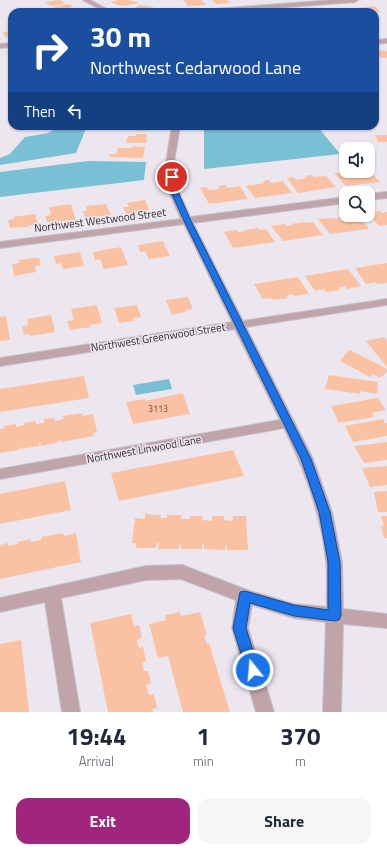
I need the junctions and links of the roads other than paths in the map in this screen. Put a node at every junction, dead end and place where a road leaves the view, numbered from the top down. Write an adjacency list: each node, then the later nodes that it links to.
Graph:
1 (86, 0): 4 (street)
2 (356, 0): 3 (street)
3 (329, 1): 5 (street)
4 (101, 8)
5 (248, 8)
6 (175, 130): 10 (street)
7 (387, 195): 8 (street)
8 (375, 196)
9 (339, 201): 10 (street, Northwest Westwood Street)
10 (187, 221): 11 (street, Northwest Westwood Street); 13 (street)
11 (0, 245)
12 (387, 302): 13 (street, Northwest Greenwood Street)
13 (239, 325): 14 (street, Northwest Greenwood Street); 15 (street)
14 (0, 362)
15 (288, 423): 16 (street, Northwest Linwood Lane); 20 (street)
16 (0, 474)
17 (52, 593): 18 (street); 19 (street); 22 (street)
18 (245, 596): 20 (street); 23 (street)
19 (0, 605)
20 (335, 616): 21 (street); 24 (street)
21 (387, 621)
22 (71, 712)
23 (265, 712)
24 (332, 712)

